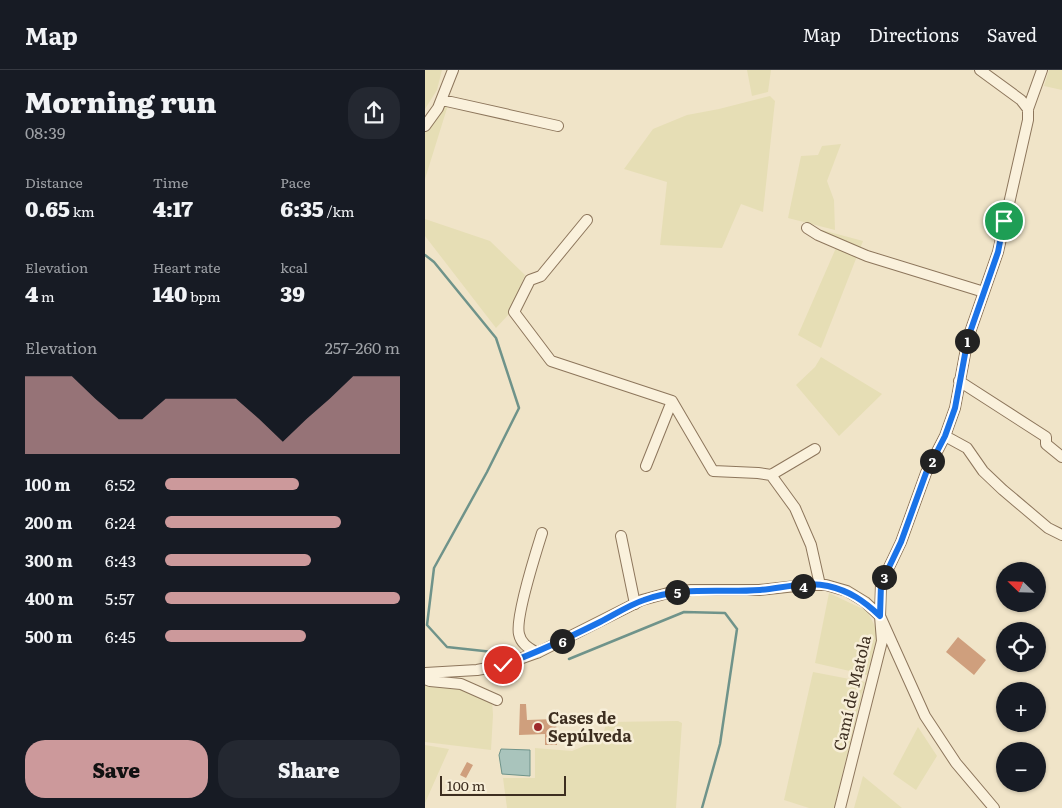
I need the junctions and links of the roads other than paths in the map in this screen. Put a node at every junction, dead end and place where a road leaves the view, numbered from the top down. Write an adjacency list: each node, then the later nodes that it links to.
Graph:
1 (453, 70): 4 (street)
2 (980, 70): 5 (street)
3 (1043, 70): 5 (street, Camí de Matola)
4 (442, 100): 6 (street); 7 (street)
5 (1028, 109): 10 (street, Camí de Matola)
6 (425, 126)
7 (558, 126)
8 (587, 220): 12 (street)
9 (807, 228): 10 (street)
10 (984, 292): 11 (street, Camí de Matola)
11 (959, 381): 13 (street, Camí de Matola); 15 (street)
12 (672, 401): 16 (street); 17 (street)
13 (945, 436): 19 (street); 23 (street, Camí de Matola)
14 (815, 449): 17 (street)
15 (1062, 457)
16 (646, 466)
17 (771, 475): 21 (street)
18 (542, 533): 24 (street)
19 (1062, 535)
20 (621, 536): 22 (street)
21 (820, 585): 22 (street); 23 (street)
22 (635, 604): 24 (street)
23 (880, 616): 28 (street, Camí de Matola); 29 (street)
24 (537, 653): 25 (street)
25 (425, 673)
26 (425, 678): 27 (street)
27 (497, 700)
28 (839, 808)
29 (994, 808)

